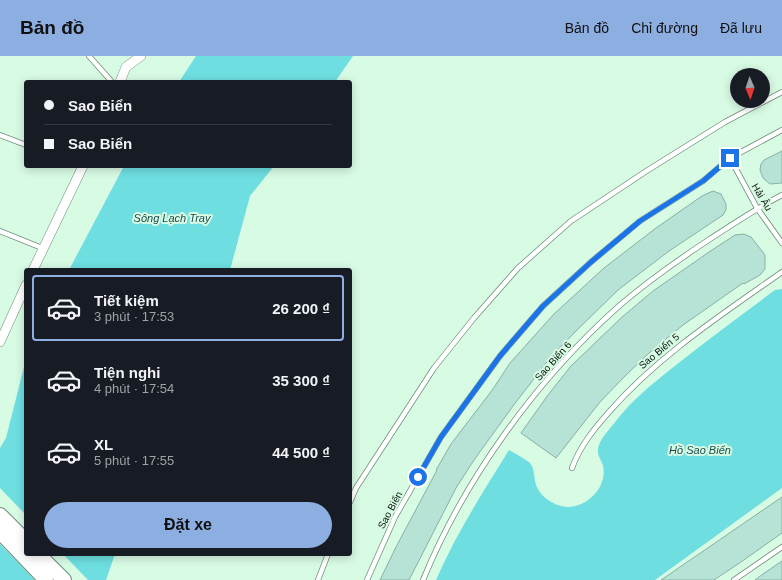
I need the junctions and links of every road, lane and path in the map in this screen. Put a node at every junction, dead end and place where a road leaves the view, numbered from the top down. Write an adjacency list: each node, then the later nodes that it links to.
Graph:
1 (89, 56): 3 (lane)
2 (141, 56): 4 (street)
3 (110, 80)
4 (121, 80)
5 (782, 92): 22 (lane)
6 (782, 130): 9 (lane, Sao Biển)
7 (0, 134): 8 (lane)
8 (24, 144)
9 (730, 158): 12 (lane, Hải Âu); 32 (lane, Sao Biển)
10 (80, 168): 15 (street)
11 (782, 195): 12 (lane, Sao Biển 6)
12 (757, 208): 14 (lane, Hải Âu); 33 (lane, Sao Biển 6)
13 (0, 231): 15 (lane)
14 (782, 243)
15 (42, 248): 16 (street)
16 (34, 268)
17 (782, 272): 21 (lane, Sao Biển 5)
18 (24, 289): 19 (street)
19 (3, 329): 20 (street)
20 (0, 342)
21 (572, 468)
22 (352, 497)
23 (0, 515): 25 (main road)
24 (0, 532): 29 (main road)
25 (24, 539)
26 (782, 547): 34 (lane)
27 (40, 556): 30 (main road)
28 (327, 556): 31 (lane)
29 (46, 580)
30 (64, 580)
31 (318, 580)
32 (367, 580)
33 (423, 580)
34 (734, 580)

